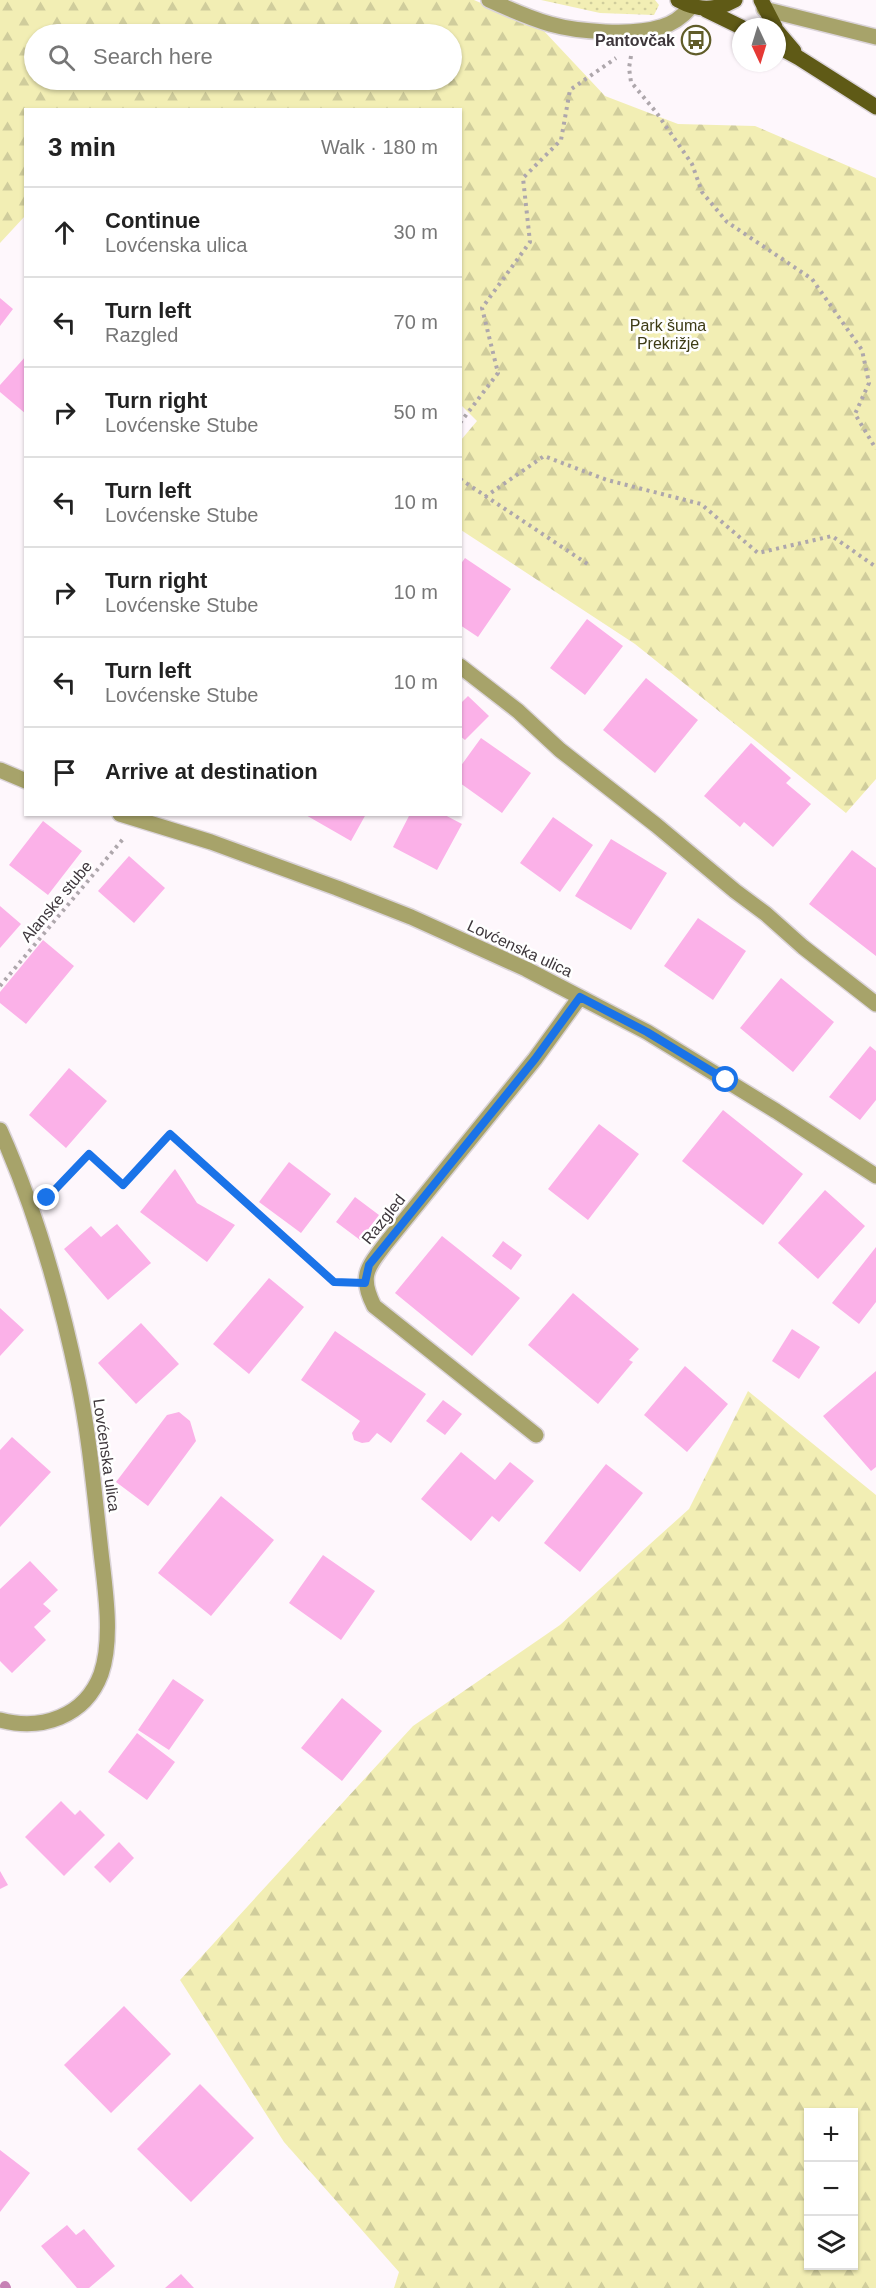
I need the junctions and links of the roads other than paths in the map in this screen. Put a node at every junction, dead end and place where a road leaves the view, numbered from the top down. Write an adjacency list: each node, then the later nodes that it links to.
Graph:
1 (489, 0): 4 (street)
2 (735, 0): 4 (main road)
3 (763, 4): 5 (main road); 7 (street)
4 (692, 5): 6 (main road)
5 (770, 18)
6 (732, 23)
7 (876, 37)
8 (786, 42): 10 (main road)
9 (786, 51): 10 (main road)
10 (799, 58): 11 (main road)
11 (876, 107)
12 (462, 668): 17 (street)
13 (0, 770): 14 (street)
14 (24, 780)
15 (126, 816): 16 (street, Lovćenska ulica)
16 (580, 997): 19 (street, Lovćenska ulica); 20 (street, Razgled)
17 (876, 1004)
18 (0, 1130): 21 (street, Lovćenska ulica)
19 (876, 1176)
20 (536, 1435)
21 (0, 1720)

